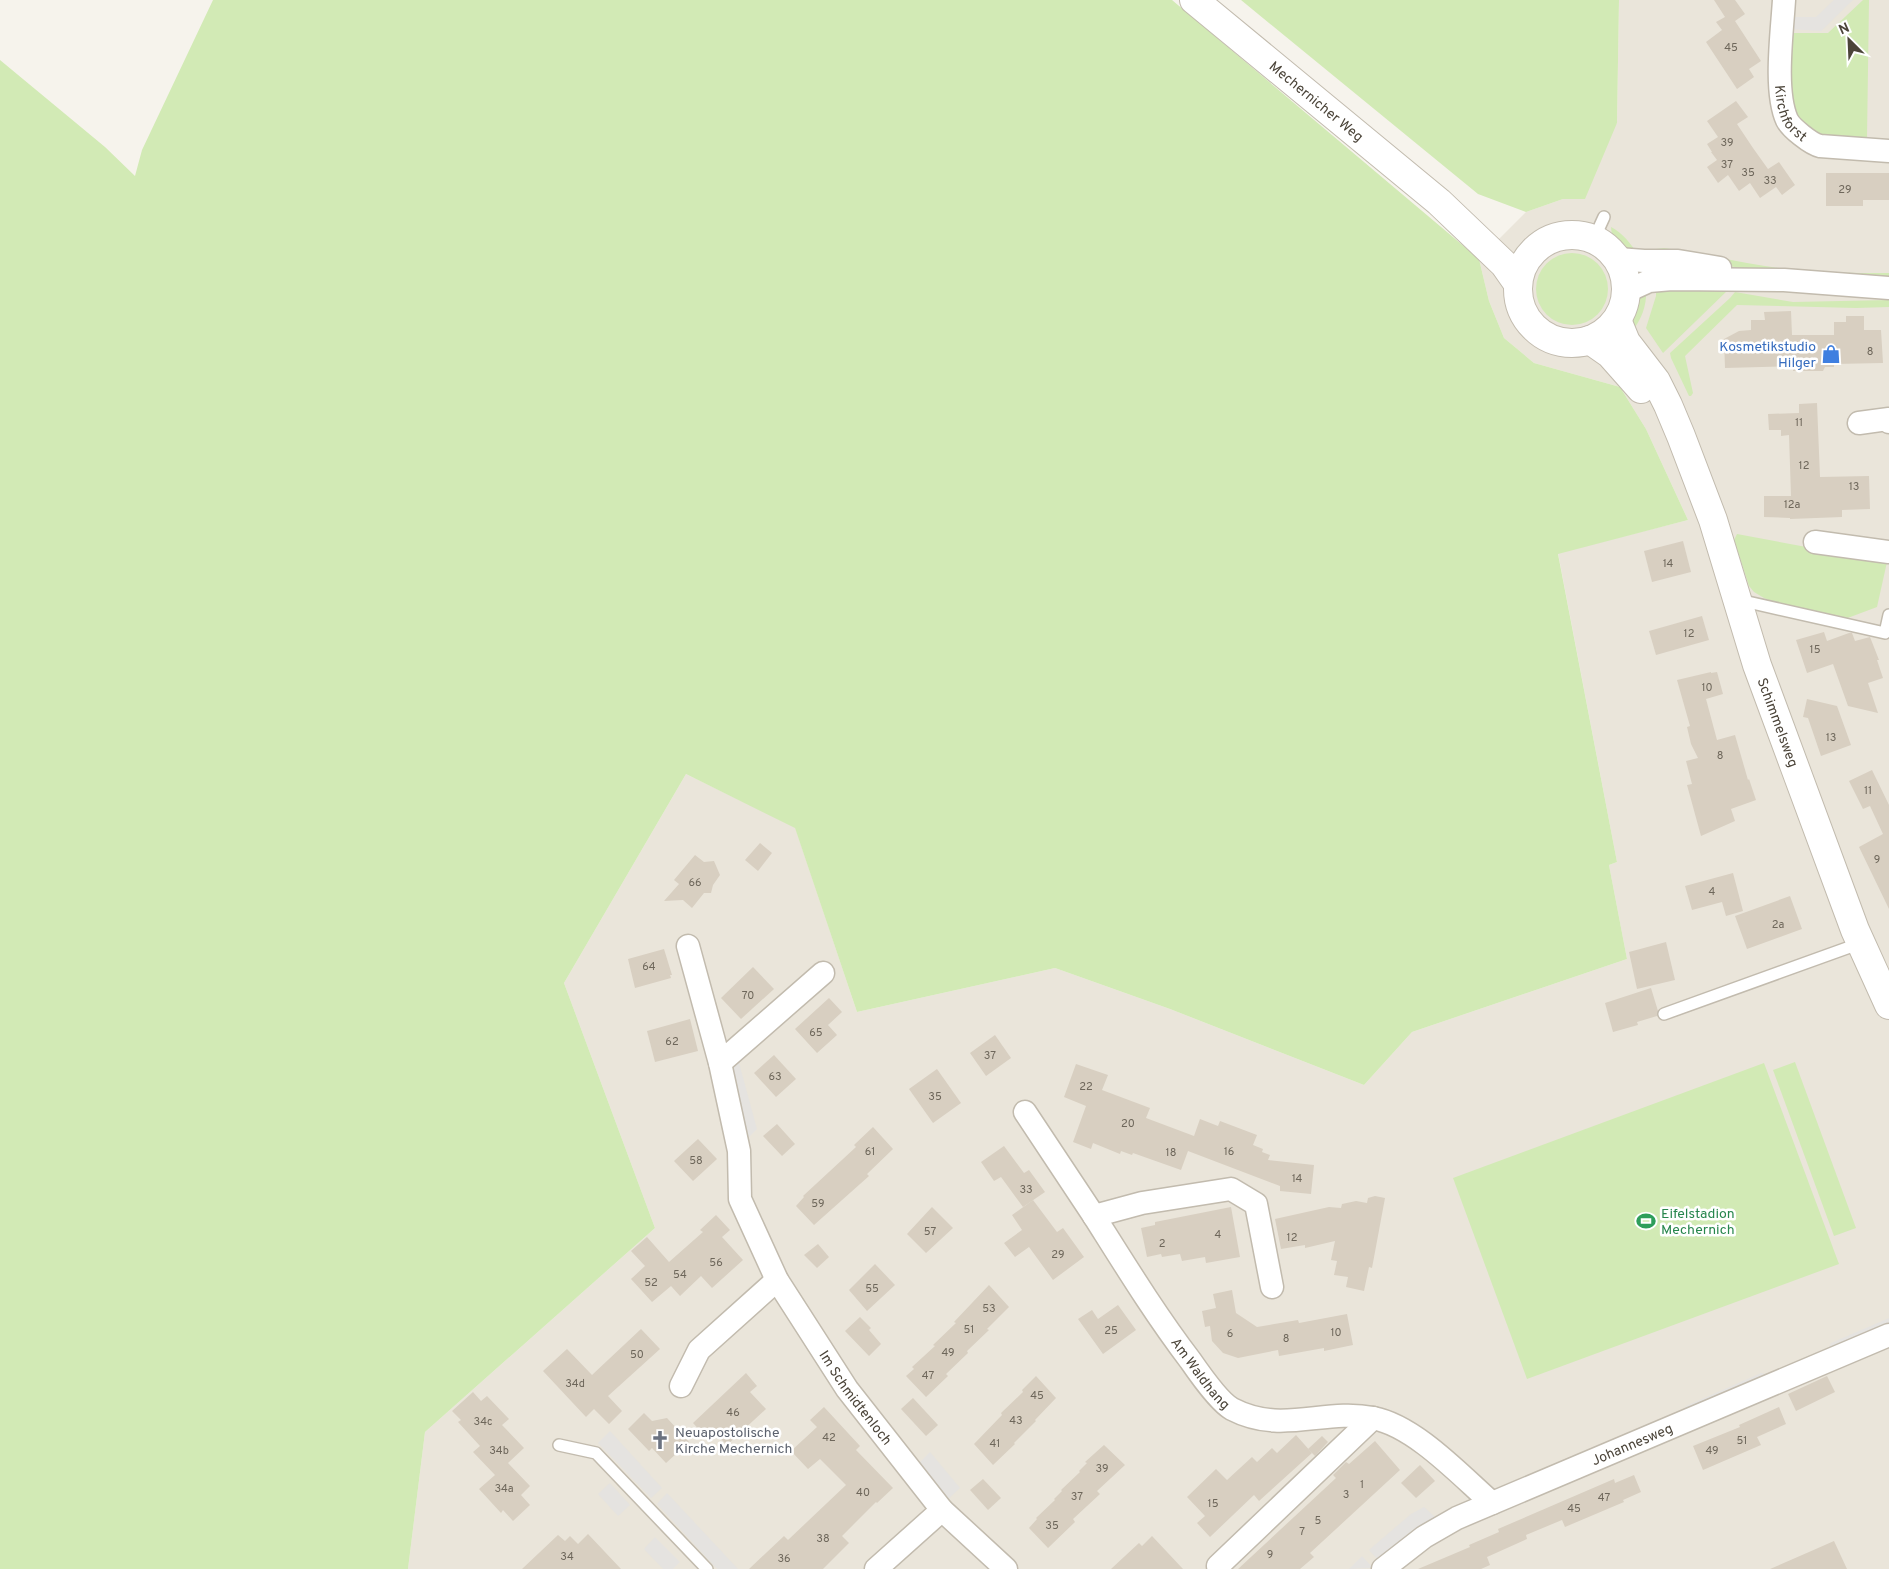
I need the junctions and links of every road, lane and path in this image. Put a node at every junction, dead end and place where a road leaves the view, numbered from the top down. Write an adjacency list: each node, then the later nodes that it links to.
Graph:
1 (1194, 0): 4 (street, Mechernicher Weg)
2 (1784, 0): 3 (street, Kirchforst)
3 (1889, 151)
4 (1439, 202): 5 (street, Mechernicher Weg); 8 (street, Mechernicher Weg)
5 (1535, 249): 6 (street); 8 (street)
6 (1618, 259): 7 (street); 10 (street)
7 (1784, 280): 9 (street); 10 (street)
8 (1518, 284): 12 (street)
9 (1889, 288)
10 (1627, 291): 11 (street)
11 (1617, 320): 12 (street); 15 (street, Schimmelsweg)
12 (1590, 340): 15 (street, Schimmelsweg)
13 (1889, 420): 14 (street)
14 (1859, 423)
15 (1681, 436): 18 (street, Schimmelsweg)
16 (1815, 542): 17 (street)
17 (1889, 552)
18 (1736, 599): 19 (lane); 20 (street, Schimmelsweg)
19 (1889, 616)
20 (1861, 943): 23 (street, Schimmelsweg); 24 (lane)
21 (688, 946): 25 (street, Im Schmidtenloch)
22 (823, 972): 25 (street)
23 (1889, 1005)
24 (1664, 1014)
25 (720, 1063): 28 (street, Im Schmidtenloch)
26 (1025, 1112): 27 (street, Am Waldhang)
27 (1094, 1216): 29 (street); 32 (street, Am Waldhang)
28 (777, 1280): 31 (street); 35 (street, Im Schmidtenloch)
29 (1272, 1287)
30 (1889, 1335): 34 (street, Johannesweg)
31 (681, 1386)
32 (1373, 1418): 34 (street, Am Waldhang); 36 (street)
33 (559, 1445): 37 (lane)
34 (1492, 1503): 40 (street, Johannesweg)
35 (942, 1510): 38 (street); 39 (street, Im Schmidtenloch)
36 (1218, 1566)
37 (707, 1569)
38 (876, 1569)
39 (1006, 1569)
40 (1383, 1569)

